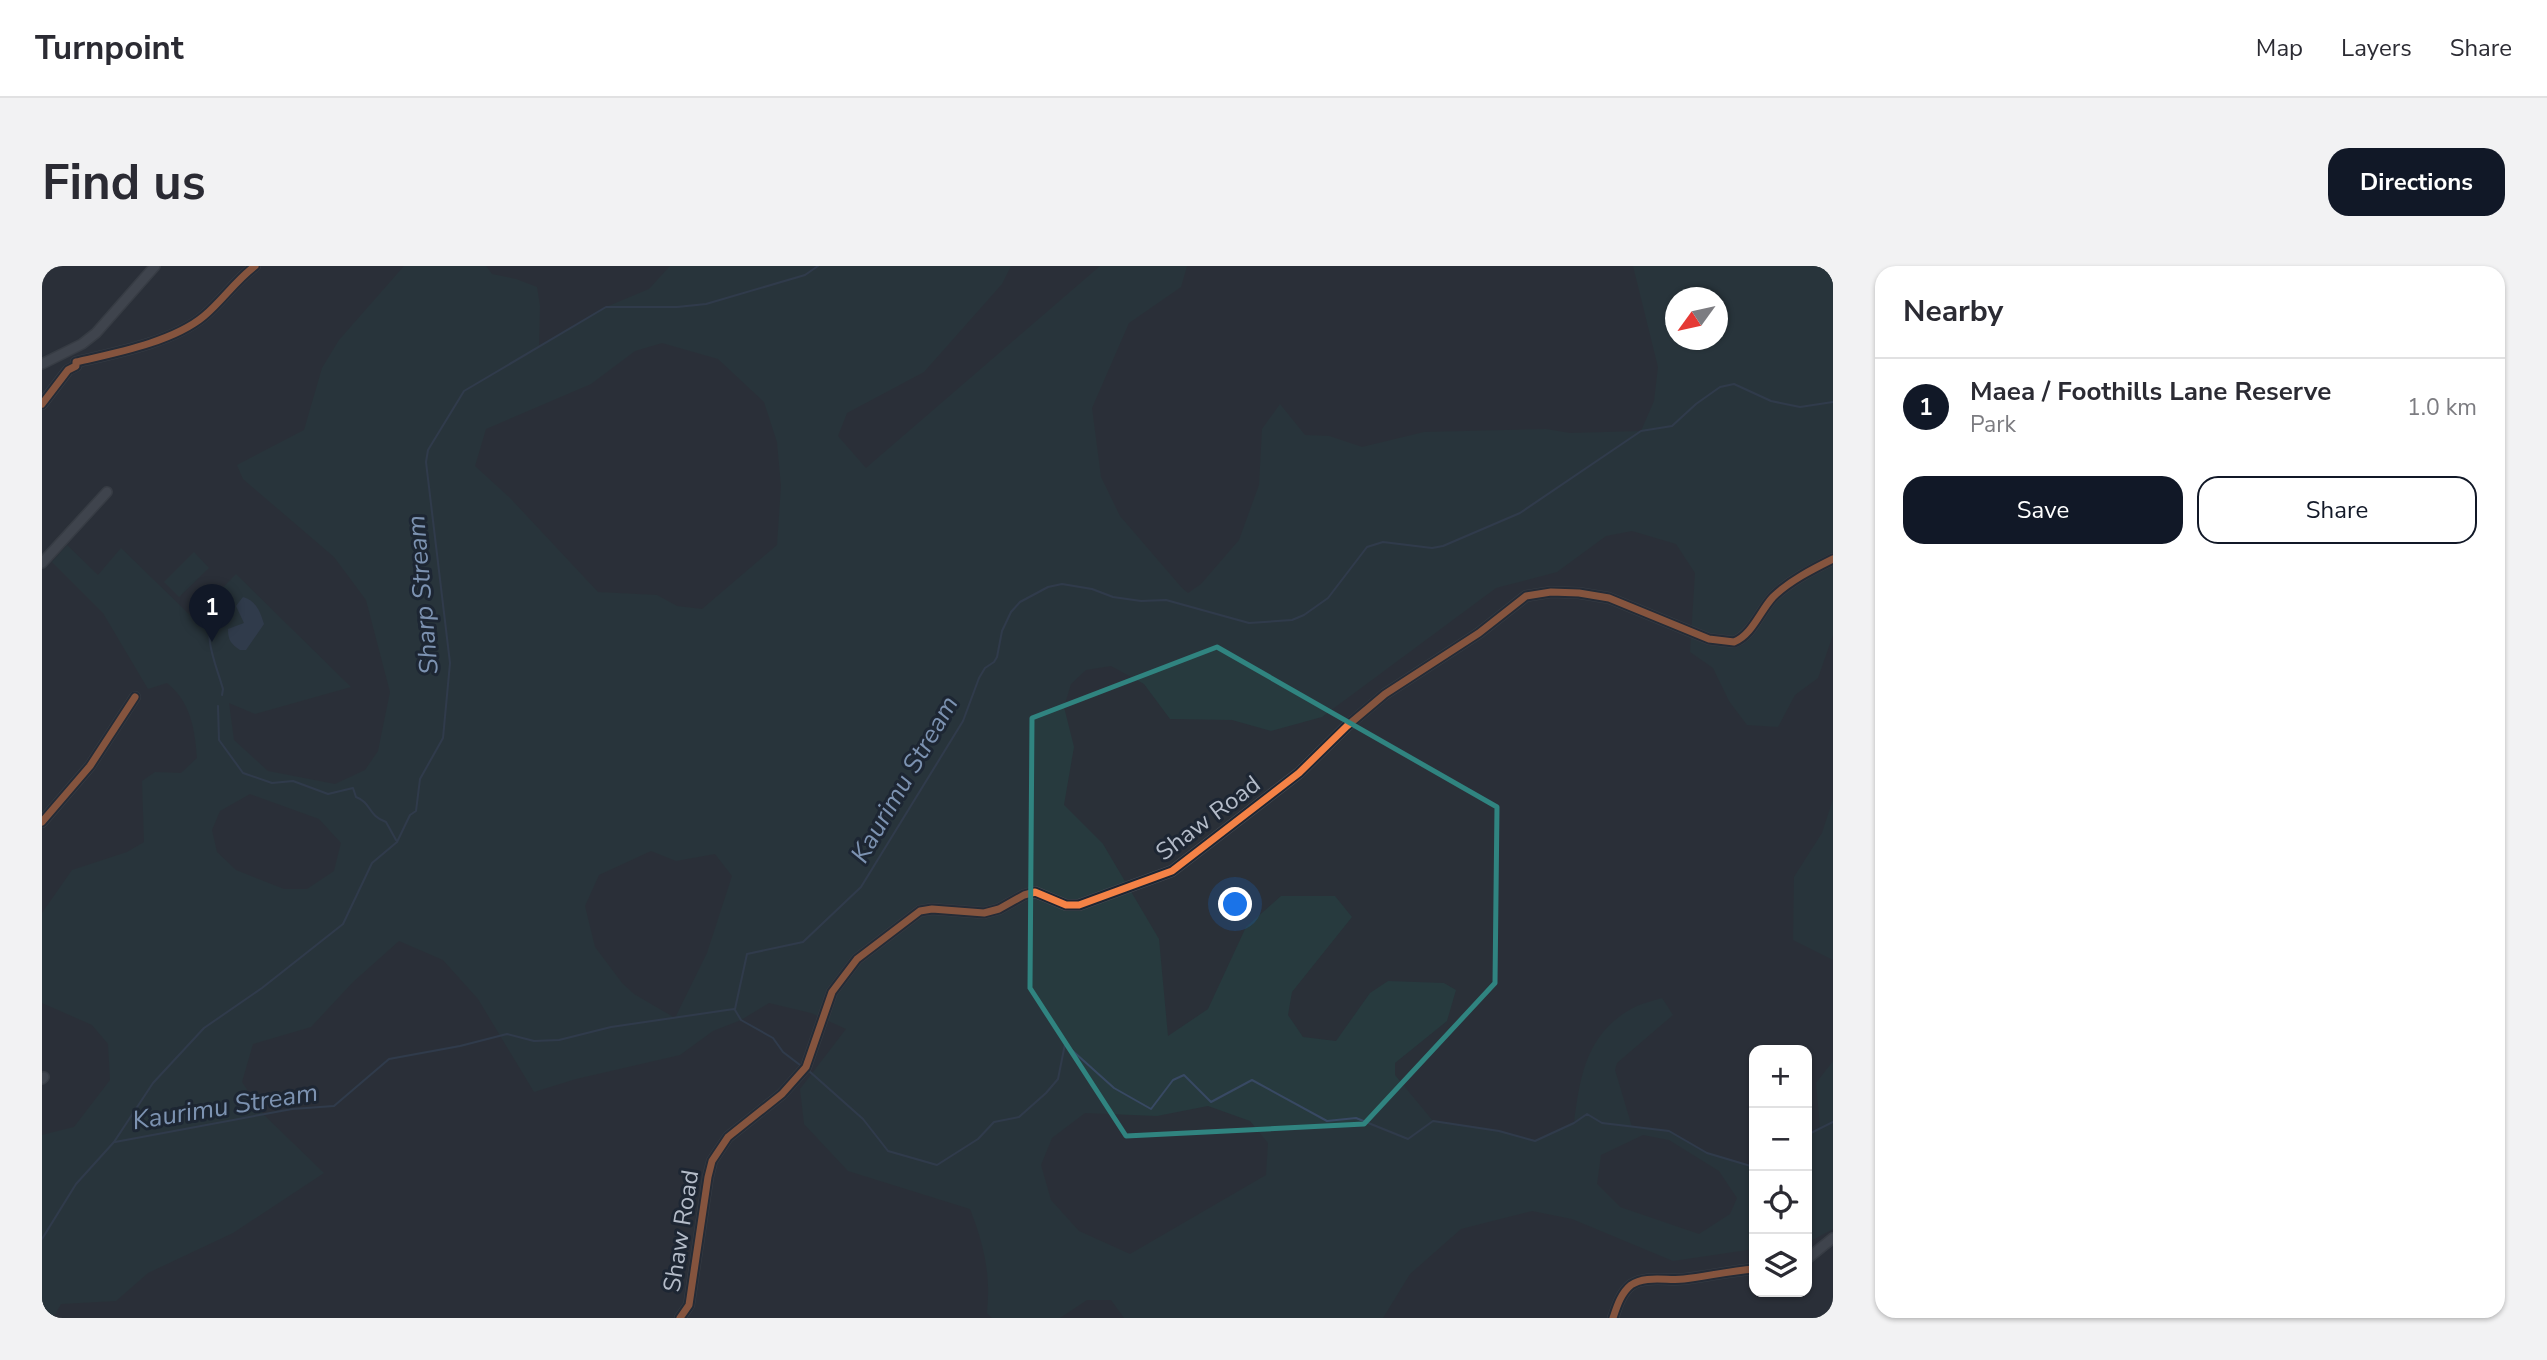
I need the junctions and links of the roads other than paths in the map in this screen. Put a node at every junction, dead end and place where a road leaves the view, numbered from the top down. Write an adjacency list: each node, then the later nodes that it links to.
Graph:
1 (155, 266): 3 (street)
2 (255, 266): 5 (street)
3 (74, 348): 4 (street); 5 (street)
4 (64, 353): 6 (street); 7 (street)
5 (76, 362): 7 (street)
6 (42, 364)
7 (68, 370): 8 (street)
8 (42, 404)
9 (107, 492): 11 (street)
10 (1833, 559): 17 (street, Shaw Road)
11 (42, 563)
12 (135, 697): 13 (street)
13 (42, 822)
14 (1833, 1238): 15 (street)
15 (1812, 1255)
16 (1749, 1269): 18 (street)
17 (680, 1318)
18 (1613, 1318)

